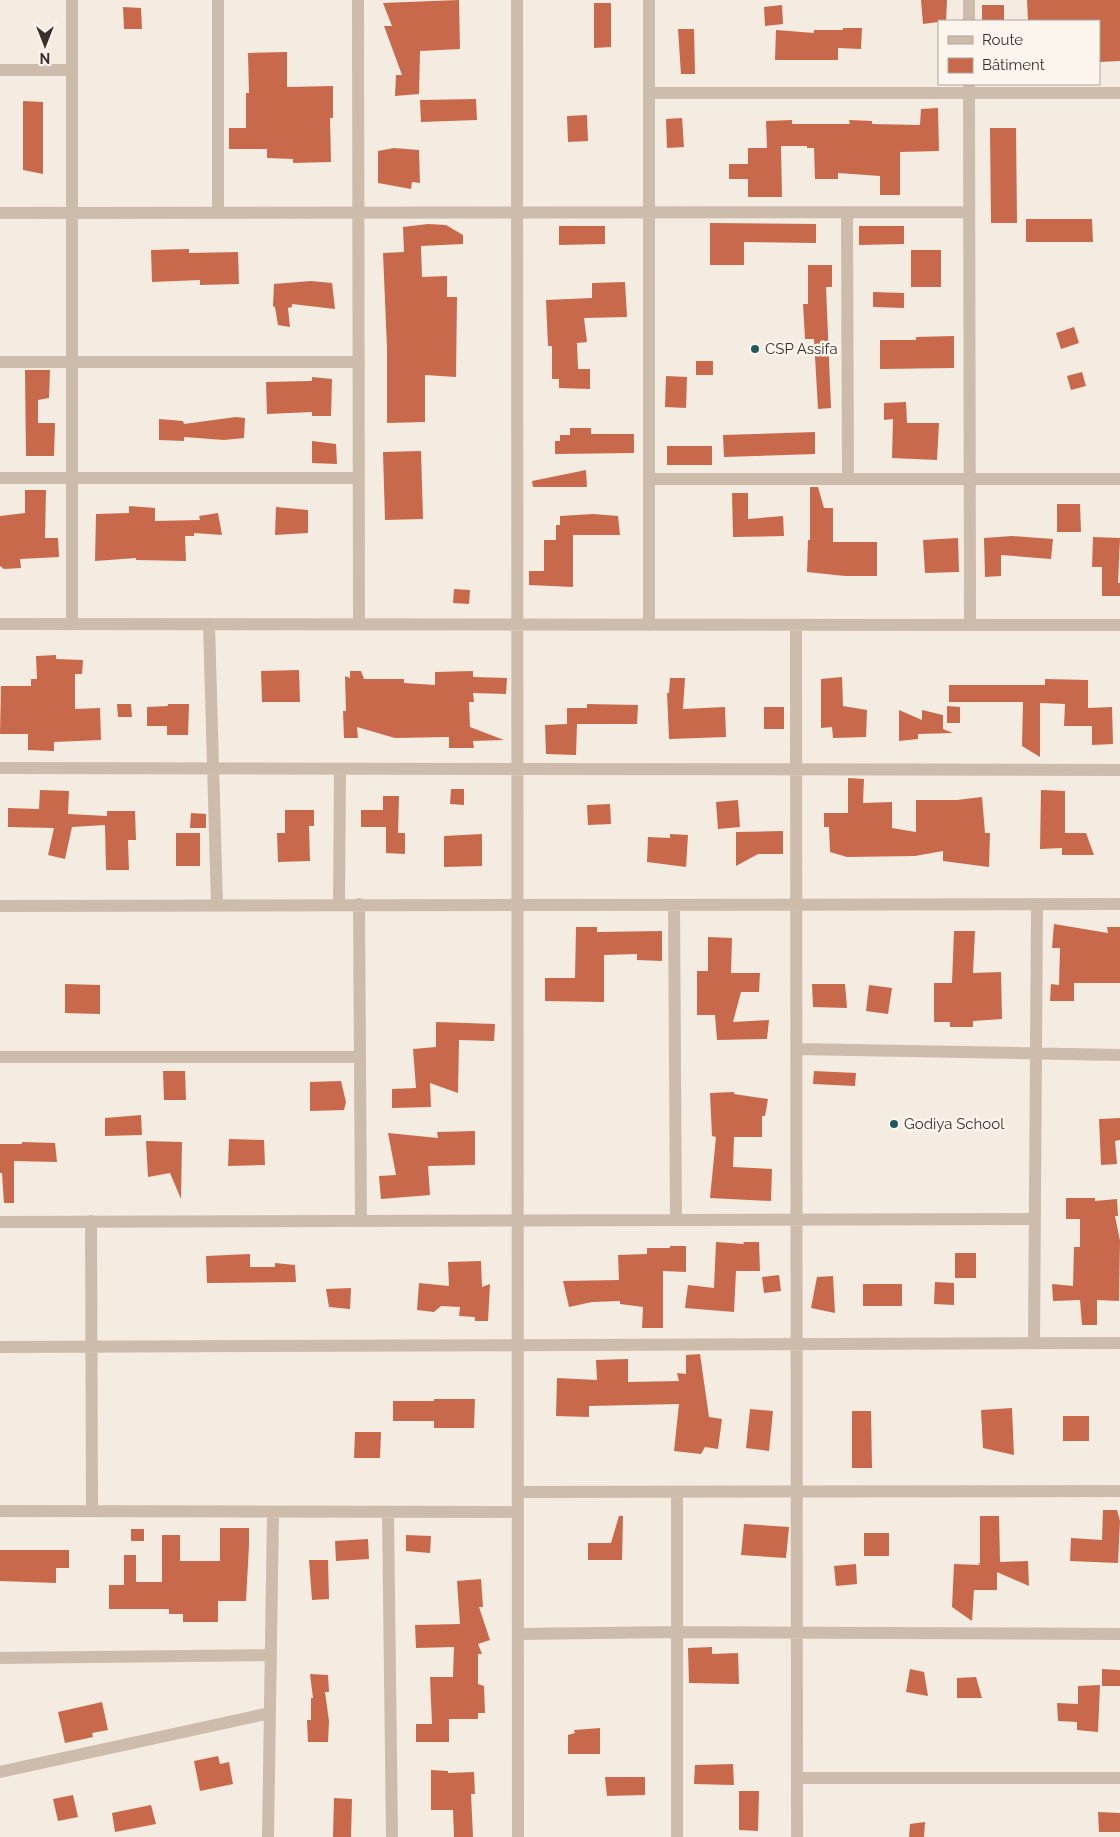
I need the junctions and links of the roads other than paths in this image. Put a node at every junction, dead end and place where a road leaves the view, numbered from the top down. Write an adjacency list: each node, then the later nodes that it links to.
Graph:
1 (72, 0): 9 (street)
2 (218, 0): 13 (street)
3 (358, 0): 14 (street)
4 (517, 0): 15 (street)
5 (649, 0): 12 (street)
6 (969, 0): 7 (street)
7 (969, 20)
8 (0, 70): 9 (street)
9 (72, 70): 20 (street)
10 (969, 88): 11 (street); 12 (street); 18 (street)
11 (1120, 92)
12 (649, 93): 16 (street)
13 (218, 212): 14 (street); 20 (street)
14 (359, 212): 15 (street); 23 (street)
15 (517, 212): 16 (street); 35 (street)
16 (649, 212): 17 (street); 27 (street)
17 (847, 212): 18 (street); 28 (street)
18 (969, 212): 29 (street)
19 (0, 213): 20 (street)
20 (72, 213): 22 (street)
21 (0, 362): 22 (street)
22 (72, 362): 23 (street); 25 (street)
23 (359, 362): 26 (street)
24 (0, 478): 25 (street)
25 (72, 478): 26 (street); 32 (street)
26 (359, 478): 34 (street)
27 (649, 479): 28 (street); 36 (street)
28 (848, 479): 29 (street)
29 (969, 479): 30 (street); 38 (street)
30 (1120, 479)
31 (0, 624): 32 (street)
32 (72, 624): 33 (street)
33 (209, 624): 34 (street); 41 (street)
34 (359, 624): 35 (street)
35 (517, 625): 36 (street); 43 (street)
36 (649, 625): 37 (street)
37 (796, 625): 38 (street); 44 (street)
38 (970, 625): 39 (street)
39 (1120, 626)
40 (0, 768): 41 (street)
41 (212, 768): 42 (street); 50 (street)
42 (340, 768): 43 (street); 51 (street)
43 (517, 768): 44 (street); 52 (street)
44 (796, 769): 45 (street); 47 (street)
45 (1120, 770)
46 (359, 904): 51 (street); 52 (street); 58 (street)
47 (797, 904): 48 (street); 53 (street); 55 (street)
48 (1037, 904): 49 (street); 56 (street)
49 (1120, 904)
50 (217, 905): 51 (street); 54 (street)
51 (338, 905)
52 (517, 905): 53 (street); 60 (street)
53 (674, 905): 61 (street)
54 (0, 906)
55 (797, 1049): 56 (street); 62 (street)
56 (1036, 1055): 57 (street); 63 (street)
57 (1120, 1055)
58 (359, 1057): 59 (street); 65 (street)
59 (0, 1058)
60 (518, 1220): 61 (street); 65 (street); 70 (street)
61 (676, 1220): 62 (street)
62 (797, 1220): 63 (street); 69 (street)
63 (1035, 1220): 67 (street)
64 (91, 1221): 65 (street); 66 (street); 71 (street)
65 (361, 1221)
66 (0, 1222)
67 (1034, 1343): 68 (street); 69 (street)
68 (1120, 1343)
69 (797, 1344): 70 (street); 76 (street)
70 (518, 1345): 71 (street); 74 (street)
71 (92, 1347): 72 (street); 78 (street)
72 (0, 1348)
73 (1120, 1491): 76 (street)
74 (518, 1492): 75 (street); 80 (street)
75 (677, 1492): 76 (street); 82 (street)
76 (797, 1492): 83 (street)
77 (0, 1511): 78 (street)
78 (92, 1511): 79 (street)
79 (273, 1512): 81 (street); 86 (street)
80 (518, 1512): 81 (street); 84 (street)
81 (388, 1513): 93 (street)
82 (677, 1632): 83 (street); 84 (street); 95 (street)
83 (797, 1632): 85 (street); 90 (street)
84 (518, 1634): 94 (street)
85 (1120, 1634)
86 (271, 1655): 87 (street); 88 (street)
87 (0, 1658)
88 (270, 1713): 89 (street); 92 (street)
89 (0, 1772)
90 (797, 1778): 91 (street); 96 (street)
91 (1120, 1778)
92 (268, 1837)
93 (392, 1837)
94 (518, 1837)
95 (677, 1837)
96 (797, 1837)

